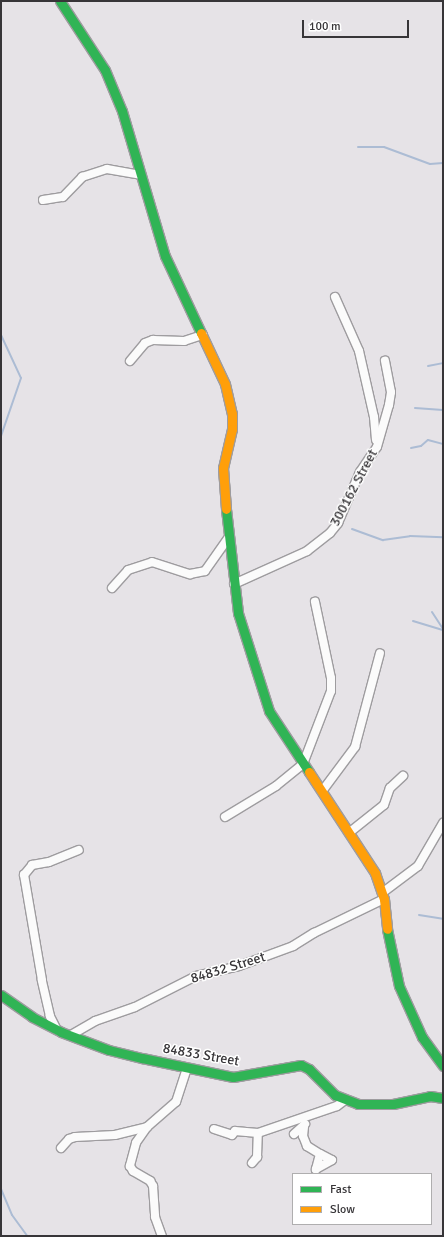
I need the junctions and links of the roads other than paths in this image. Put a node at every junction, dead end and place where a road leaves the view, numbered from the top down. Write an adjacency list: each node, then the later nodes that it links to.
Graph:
1 (60, 1): 2 (street)
2 (140, 175): 3 (street); 5 (street)
3 (43, 200)
4 (335, 297): 8 (street)
5 (203, 335): 6 (street); 9 (street)
6 (130, 361)
7 (385, 361): 8 (street, 300162 Street)
8 (376, 447): 10 (street, 300162 Street)
9 (229, 537): 10 (street); 11 (street)
10 (234, 584): 14 (street)
11 (112, 588)
12 (315, 602): 14 (street)
13 (380, 652): 16 (street)
14 (303, 764): 16 (street); 17 (street)
15 (402, 776): 19 (street)
16 (322, 790): 19 (street)
17 (225, 817)
18 (443, 823): 21 (street, 84832 Street)
19 (350, 832): 21 (street)
20 (79, 850): 23 (street)
21 (383, 896): 24 (street, 84832 Street); 25 (street)
22 (1, 995): 23 (street, 84833 Street)
23 (57, 1030): 24 (street, 84833 Street)
24 (71, 1035): 26 (street, 84833 Street)
25 (443, 1066)
26 (187, 1068): 28 (street, 84833 Street); 30 (street)
27 (443, 1098): 28 (street, 84833 Street)
28 (345, 1100): 29 (street)
29 (311, 1115): 31 (street); 33 (street)
30 (146, 1127): 35 (street); 38 (street)
31 (304, 1127): 34 (street); 36 (street)
32 (214, 1129): 33 (street)
33 (258, 1133): 37 (street)
34 (294, 1134)
35 (62, 1148)
36 (320, 1154)
37 (252, 1163)
38 (162, 1236)

